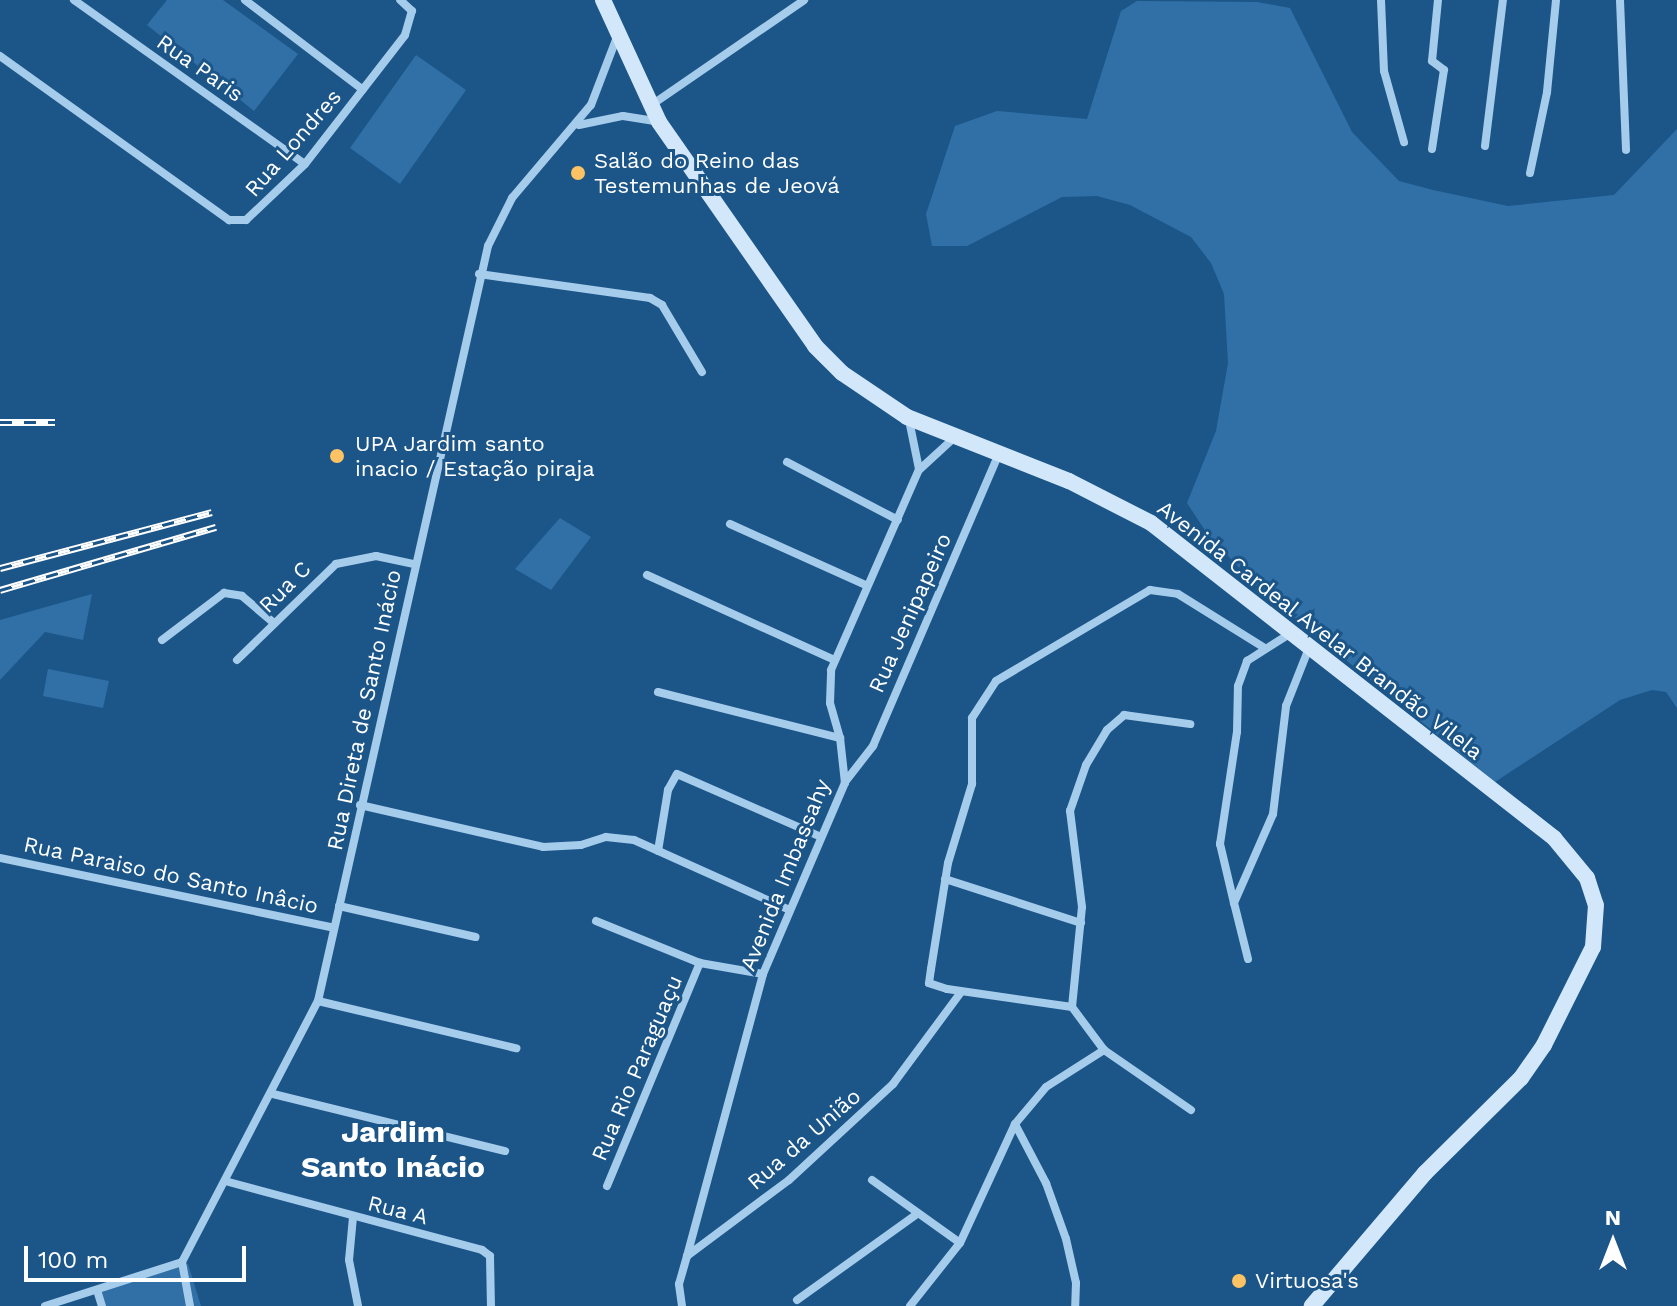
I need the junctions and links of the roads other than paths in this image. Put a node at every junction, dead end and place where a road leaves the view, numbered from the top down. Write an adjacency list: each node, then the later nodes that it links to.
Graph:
1 (74, 0): 21 (street, Rua Paris)
2 (245, 0): 13 (street)
3 (400, 0): 13 (street, Rua Londres)
4 (603, 0): 11 (main road, Avenida Cardeal Avelar Brandão Vilela)
5 (804, 0): 14 (street)
6 (1381, 0): 17 (street)
7 (1438, 0): 19 (street)
8 (1503, 0): 18 (street)
9 (1556, 0): 22 (street)
10 (1620, 0): 20 (street)
11 (617, 36): 14 (main road, Avenida Cardeal Avelar Brandão Vilela); 16 (street, Rua Direta de Santo Inácio)
12 (0, 56): 21 (street, Rua Londres)
13 (363, 90): 21 (street, Rua Londres)
14 (650, 106): 15 (main road, Avenida Cardeal Avelar Brandão Vilela)
15 (659, 122): 16 (street); 25 (main road, Avenida Cardeal Avelar Brandão Vilela)
16 (578, 125): 23 (street, Rua Direta de Santo Inácio)
17 (1404, 142)
18 (1485, 146)
19 (1432, 149)
20 (1626, 150)
21 (305, 164)
22 (1530, 173)
23 (479, 274): 24 (street); 32 (street, Rua Direta de Santo Inácio)
24 (702, 372)
25 (907, 417): 26 (main road, Avenida Cardeal Avelar Brandão Vilela); 29 (street)
26 (957, 436): 27 (main road, Avenida Cardeal Avelar Brandão Vilela); 29 (street, Avenida Imbassahy)
27 (999, 453): 36 (main road, Avenida Cardeal Avelar Brandão Vilela); 45 (street, Rua Jenipapeiro)
28 (787, 462): 30 (street)
29 (919, 470): 30 (street, Avenida Imbassahy)
30 (898, 520): 34 (street, Avenida Imbassahy)
31 (730, 524): 34 (street)
32 (414, 564): 35 (street, Rua C); 46 (street, Rua Direta de Santo Inácio)
33 (647, 575): 41 (street)
34 (866, 585): 41 (street, Avenida Imbassahy)
35 (274, 623): 37 (street); 40 (street, Rua C)
36 (1291, 633): 38 (street); 39 (main road, Avenida Cardeal Avelar Brandão Vilela)
37 (162, 640)
38 (1263, 647): 50 (street); 51 (street)
39 (1309, 648): 51 (street); 88 (main road, Avenida Cardeal Avelar Brandão Vilela)
40 (237, 660)
41 (834, 660): 44 (street, Avenida Imbassahy)
42 (658, 692): 44 (street)
43 (1190, 724): 55 (street)
44 (840, 738): 45 (street, Avenida Imbassahy)
45 (845, 783): 47 (street, Avenida Imbassahy)
46 (360, 805): 48 (street); 52 (street, Rua Direta de Santo Inácio)
47 (821, 837): 48 (street); 53 (street, Avenida Imbassahy)
48 (658, 851): 53 (street)
49 (0, 858): 56 (street, Rua Paraiso do Santo Inâcio)
50 (945, 879): 55 (street); 61 (street)
51 (1234, 903): 58 (street)
52 (339, 906): 56 (street, Rua Direta de Santo Inácio); 57 (street)
53 (790, 910): 60 (street, Avenida Imbassahy)
54 (596, 921): 59 (street)
55 (1081, 923): 63 (street)
56 (334, 928): 62 (street, Rua Direta de Santo Inácio)
57 (476, 937)
58 (1248, 959)
59 (700, 963): 60 (street); 72 (street, Rua Rio Paraguaçu)
60 (763, 974): 76 (street, Avenida Imbassahy)
61 (961, 992): 63 (street); 76 (street, Rua da União)
62 (318, 1001): 64 (street); 66 (street, Rua Direta de Santo Inácio)
63 (1072, 1007): 65 (street)
64 (516, 1048)
65 (1104, 1050): 67 (street); 68 (street)
66 (273, 1094): 69 (street); 71 (street, Rua Direta de Santo Inácio)
67 (1191, 1110)
68 (1015, 1124): 75 (street); 87 (street)
69 (505, 1151)
70 (872, 1180): 73 (street)
71 (225, 1181): 74 (street, Rua A); 77 (street, Rua Direta de Santo Inácio)
72 (607, 1186)
73 (917, 1214): 75 (street); 79 (street)
74 (353, 1217): 83 (street); 84 (street, Rua A)
75 (960, 1243): 86 (street)
76 (687, 1256): 85 (street)
77 (182, 1262): 78 (street); 82 (street)
78 (97, 1290): 80 (street); 81 (street)
79 (797, 1300)
80 (45, 1306)
81 (102, 1306)
82 (190, 1306)
83 (358, 1306)
84 (491, 1306)
85 (682, 1306)
86 (910, 1306)
87 (1075, 1306)
88 (1312, 1306)

